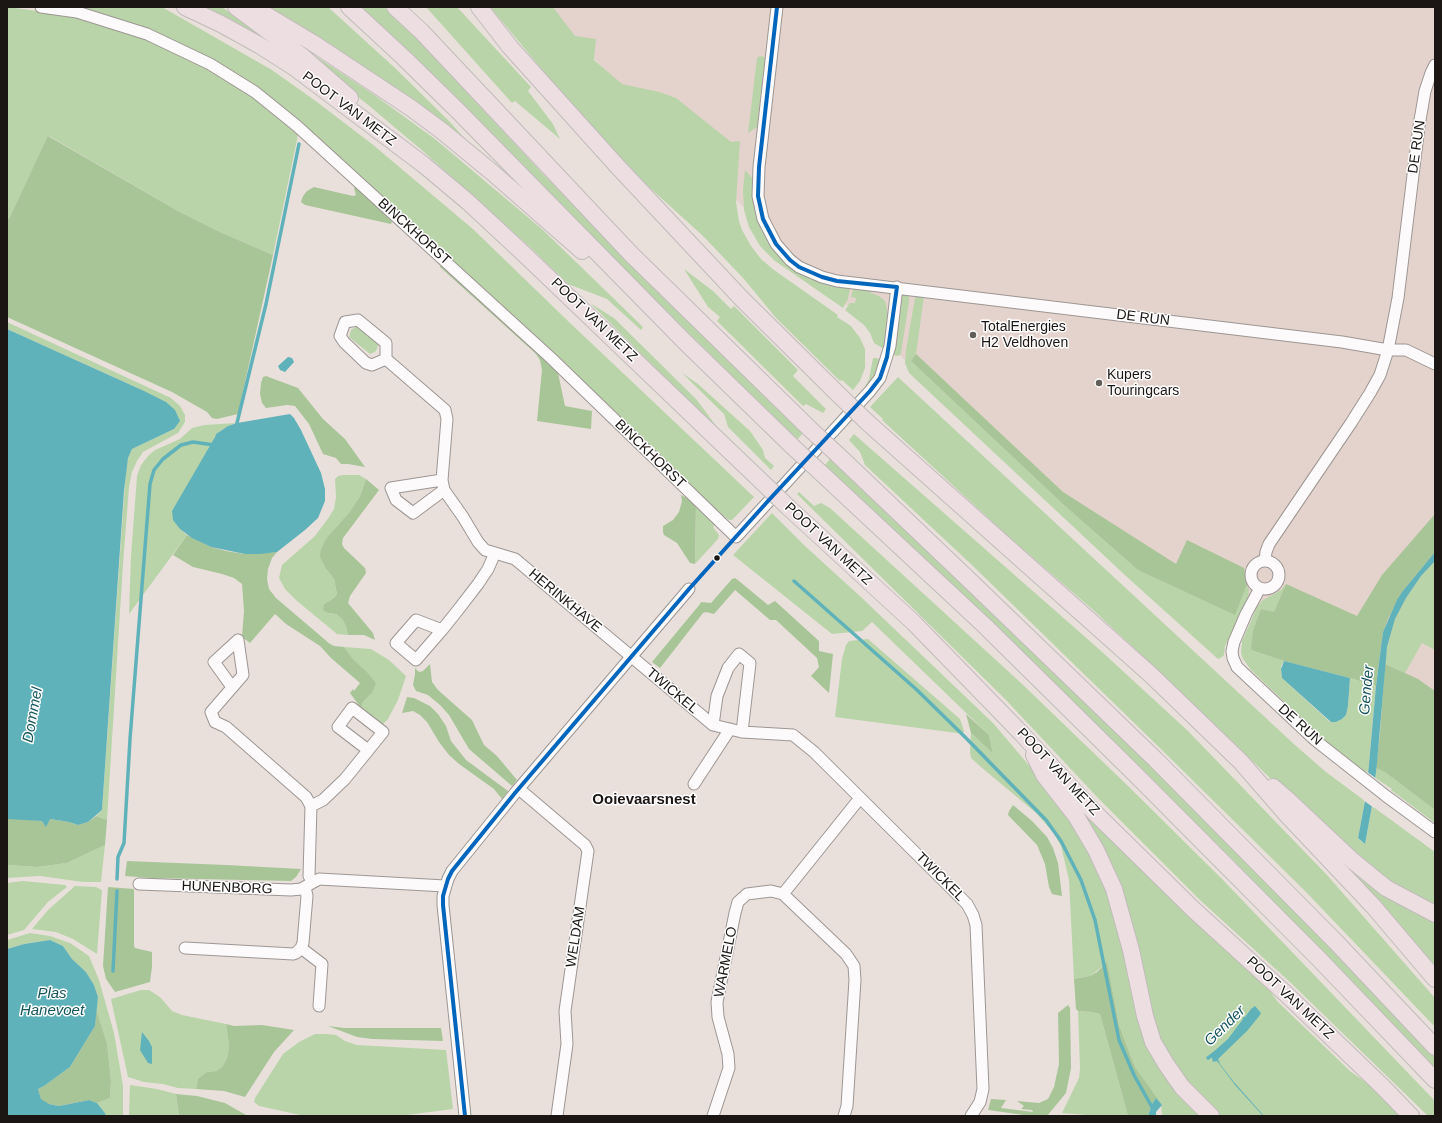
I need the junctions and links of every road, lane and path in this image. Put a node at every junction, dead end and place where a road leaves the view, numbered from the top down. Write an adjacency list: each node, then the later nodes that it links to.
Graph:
1 (41, 7): 14 (street, BINCKHORST)
2 (185, 7): 12 (highway, POOT VAN METZ)
3 (236, 7): 12 (highway)
4 (253, 7): 13 (highway)
5 (349, 7): 13 (highway)
6 (467, 7): 10 (highway)
7 (479, 7): 10 (highway)
8 (777, 7): 14 (street, DE RUN)
9 (398, 9): 45 (highway, bridge)
10 (510, 47): 30 (highway, bridge)
11 (1435, 65): 15 (street, DE RUN)
12 (424, 165): 28 (highway, POOT VAN METZ, bridge)
13 (625, 280): 46 (highway, bridge)
14 (897, 287): 15 (street, DE RUN)
15 (1388, 350): 17 (street, DE RUN); 19 (street, DE RUN)
16 (386, 359): 16 (street); 18 (street, HERINKHAVE)
17 (1435, 364)
18 (495, 553): 22 (street); 23 (street, HERINKHAVE)
19 (1265, 561): 20 (street); 20 (street)
20 (1260, 588): 35 (street, DE RUN)
21 (689, 589): 23 (street)
22 (442, 630)
23 (632, 657): 25 (street, TWICKEL); 32 (street)
24 (232, 686): 34 (street)
25 (713, 725): 26 (street, TWICKEL); 27 (street, TWICKEL)
26 (730, 729): 27 (street, TWICKEL); 31 (street)
27 (742, 732): 33 (street, TWICKEL)
28 (1021, 733): 52 (highway); 53 (highway, POOT VAN METZ)
29 (368, 750): 34 (street)
30 (1241, 762): 40 (highway); 43 (highway)
31 (694, 784)
32 (519, 789): 38 (street); 48 (street, WELDAM)
33 (860, 798): 39 (street); 51 (street, TWICKEL)
34 (311, 806): 37 (street)
35 (1435, 832)
36 (139, 884): 37 (street, HUNENBORG)
37 (309, 885): 38 (street, HUNENBORG); 42 (street)
38 (445, 886): 47 (street)
39 (783, 894): 49 (street, WARMELO); 50 (street)
40 (1435, 914)
41 (185, 948): 42 (street)
42 (301, 948): 44 (street)
43 (1435, 979)
44 (319, 1006)
45 (1435, 1047)
46 (1435, 1080)
47 (465, 1116)
48 (557, 1116)
49 (713, 1116)
50 (844, 1116)
51 (972, 1116)
52 (1211, 1116)
53 (1411, 1116)

